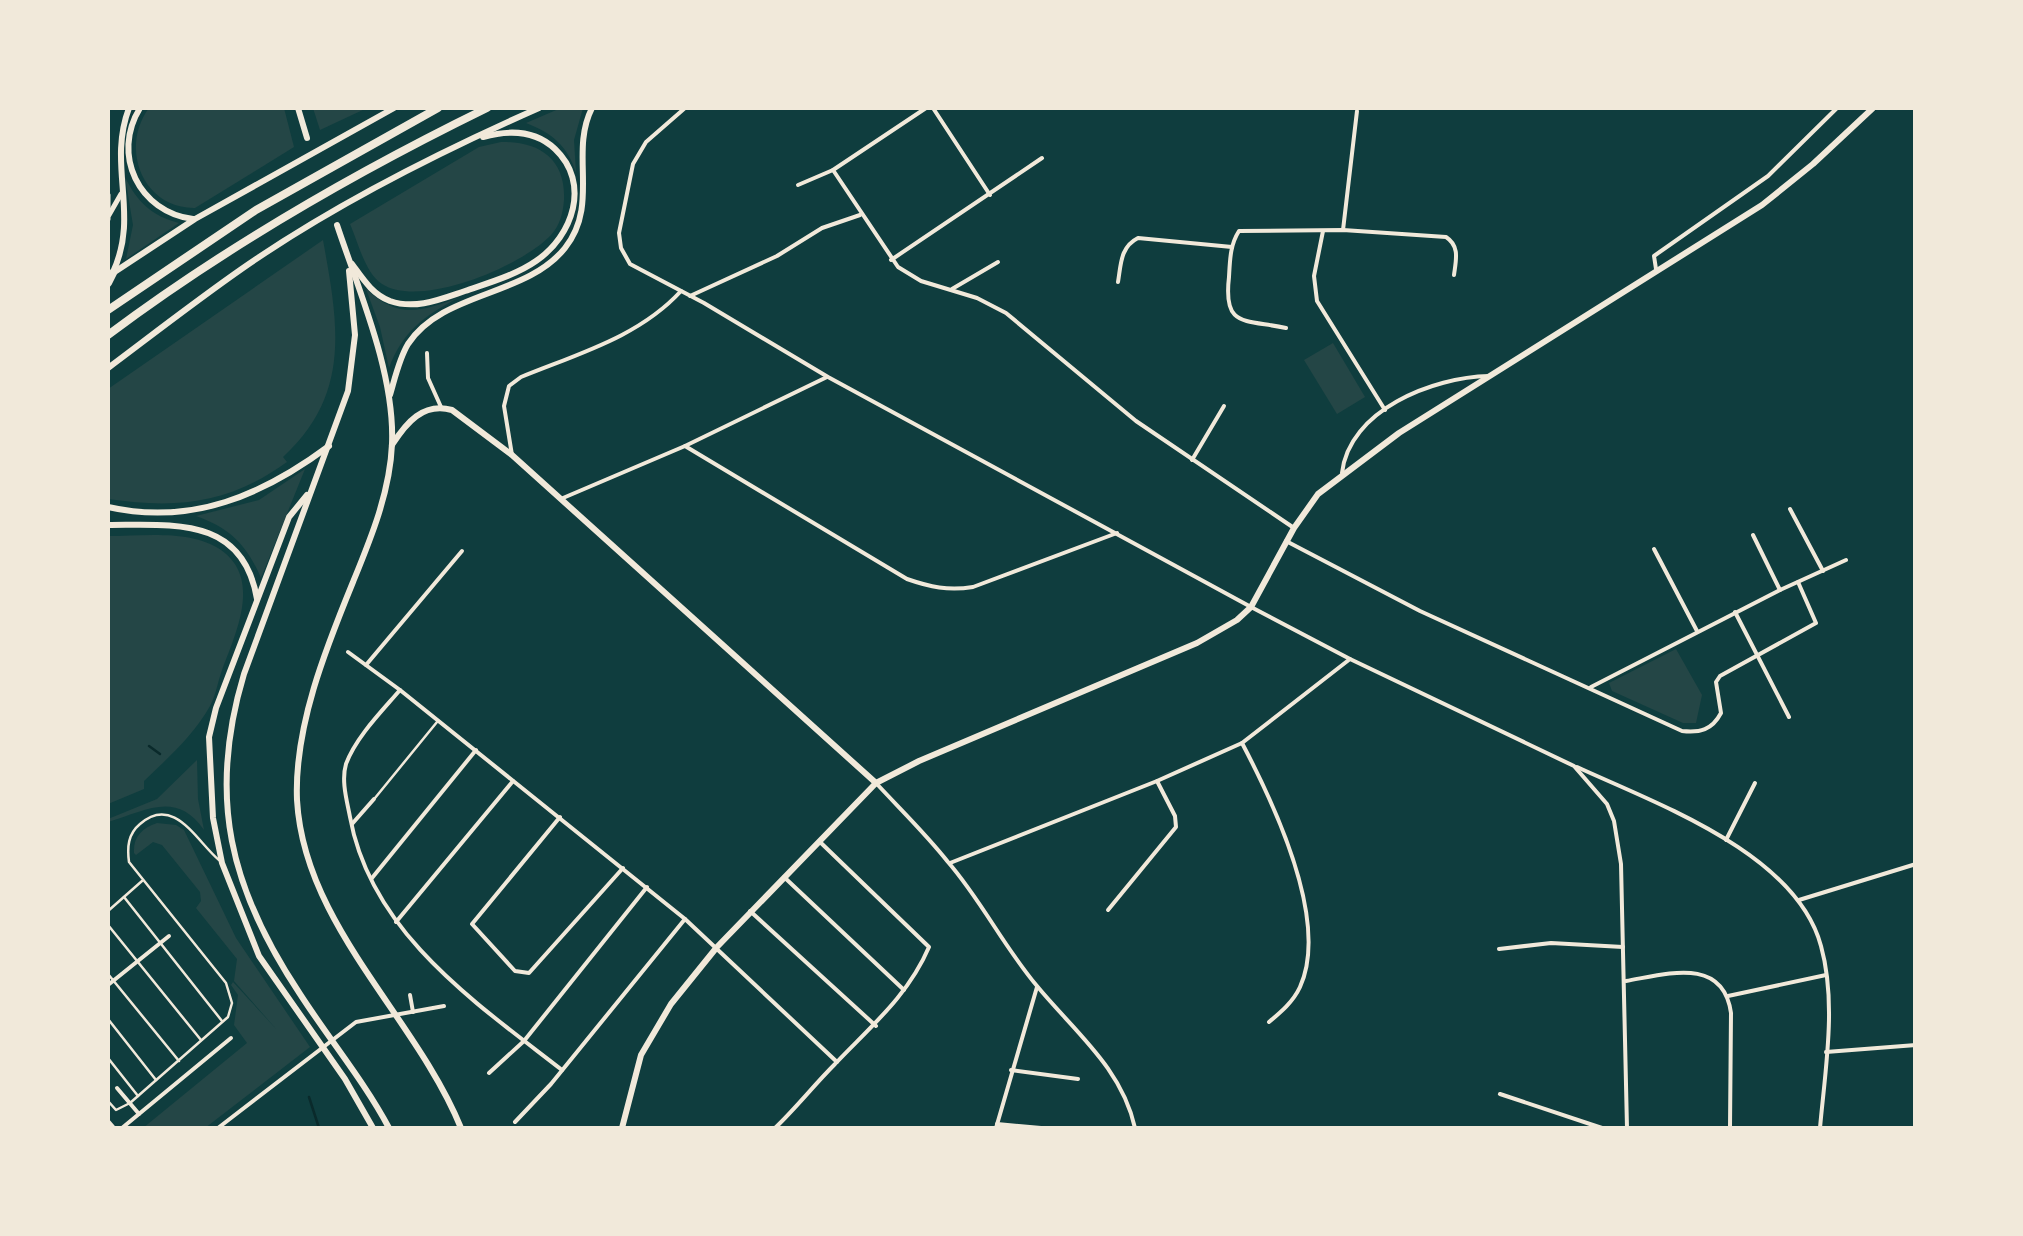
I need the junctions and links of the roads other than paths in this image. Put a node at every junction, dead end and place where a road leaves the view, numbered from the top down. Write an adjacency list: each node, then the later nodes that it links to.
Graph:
1 (129, 108): 19 (main road)
2 (140, 108): 24 (main road)
3 (298, 108): 14 (main road)
4 (394, 108): 24 (main road)
5 (438, 108): 40 (highway)
6 (487, 108): 42 (highway)
7 (539, 108): 15 (main road)
8 (592, 108): 47 (main road)
9 (685, 108): 38 (street)
10 (929, 108): 17 (street); 21 (street)
11 (1837, 108): 33 (street)
12 (1873, 108): 33 (main road)
13 (1357, 111): 26 (street)
14 (306, 138)
15 (462, 142): 29 (main road); 44 (main road)
16 (1042, 158): 21 (street)
17 (833, 170): 18 (street); 22 (street)
18 (798, 184)
19 (123, 191): 23 (street); 32 (main road)
20 (108, 195): 23 (street)
21 (990, 195): 30 (street)
22 (860, 215): 30 (street); 39 (street)
23 (108, 217)
24 (195, 219): 32 (main road)
25 (337, 225): 29 (main road)
26 (1344, 230): 27 (street); 34 (street)
27 (1323, 231): 28 (street); 50 (street)
28 (1232, 247): 35 (street); 41 (street)
29 (348, 260): 47 (main road); 51 (main road)
30 (891, 260): 37 (street)
31 (998, 262): 37 (street)
32 (113, 273): 36 (highway)
33 (1656, 274): 45 (main road)
34 (1454, 275)
35 (1118, 282)
36 (108, 283)
37 (952, 289): 55 (street)
38 (681, 291): 39 (street); 54 (street)
39 (690, 296): 46 (street)
40 (108, 310)
41 (1286, 328)
42 (108, 335)
43 (427, 353): 49 (street)
44 (108, 368)
45 (1494, 376): 50 (street); 56 (main road)
46 (828, 377): 53 (street); 63 (street)
47 (390, 396): 52 (main road)
48 (1224, 406): 55 (street)
49 (441, 407): 52 (main road); 54 (main road)
50 (1384, 410): 56 (street)
51 (330, 445): 57 (main road); 59 (main road)
52 (392, 445): 159 (main road)
53 (685, 446): 58 (street); 63 (street)
54 (512, 455): 58 (main road)
55 (1192, 460): 62 (street)
56 (1342, 473): 62 (main road)
57 (312, 491): 72 (main road); 158 (main road)
58 (559, 500): 89 (main road)
59 (108, 507)
60 (1790, 509): 69 (street)
61 (108, 525): 72 (main road)
62 (1294, 528): 65 (main road)
63 (1118, 533): 73 (street)
64 (1753, 535): 71 (street)
65 (1286, 541): 73 (main road); 80 (street)
66 (1654, 549): 75 (street)
67 (462, 551): 79 (street)
68 (1846, 560): 69 (street)
69 (1823, 571): 70 (street)
70 (1798, 582): 71 (street); 77 (street)
71 (1780, 590): 74 (street)
72 (257, 600): 96 (main road)
73 (1250, 607): 78 (street); 89 (main road)
74 (1735, 612): 75 (street); 77 (street)
75 (1697, 631): 80 (street)
76 (348, 652): 79 (street)
77 (1757, 656): 80 (street); 82 (street)
78 (1350, 659): 84 (street); 86 (street)
79 (366, 664): 81 (street)
80 (1589, 687)
81 (400, 690): 83 (street); 93 (street)
82 (1789, 717)
83 (438, 721): 85 (street); 91 (lane)
84 (1242, 742): 87 (street); 129 (street)
85 (476, 750): 88 (street); 101 (street)
86 (1574, 766): 95 (street); 114 (street)
87 (1157, 780): 97 (street); 106 (street)
88 (514, 781): 92 (street); 110 (street)
89 (876, 783): 94 (main road); 97 (street)
90 (1754, 783): 95 (street)
91 (374, 799): 93 (street)
92 (560, 817): 99 (street); 99 (street)
93 (352, 824): 101 (street)
94 (818, 840): 100 (main road); 123 (street)
95 (1726, 840): 105 (street)
96 (222, 863): 102 (lane); 157 (main road)
97 (950, 863): 122 (street)
98 (1916, 864): 105 (street)
99 (623, 868): 103 (street)
100 (784, 877): 108 (main road); 123 (street)
101 (372, 878): 110 (street)
102 (143, 880): 104 (lane); 130 (lane)
103 (647, 887): 109 (street); 133 (street)
104 (124, 897): 107 (lane); 113 (lane)
105 (1799, 900): 119 (street)
106 (1108, 910)
107 (108, 911)
108 (750, 911): 115 (main road); 131 (street)
109 (686, 919): 115 (street); 140 (street)
110 (396, 922): 133 (street)
111 (108, 925): 117 (lane)
112 (168, 936): 113 (street)
113 (158, 943): 117 (street); 130 (lane)
114 (1623, 946): 116 (street); 120 (street)
115 (717, 947): 139 (street); 160 (main road)
116 (1499, 949)
117 (136, 961): 121 (street); 134 (lane)
118 (108, 974): 121 (lane)
119 (1826, 974): 125 (street); 136 (street)
120 (1626, 981): 125 (street); 165 (street)
121 (110, 982): 138 (lane)
122 (1037, 987): 141 (street); 163 (street)
123 (904, 990): 131 (street)
124 (410, 996): 127 (street)
125 (1728, 996): 166 (street)
126 (444, 1006): 127 (street)
127 (413, 1012): 156 (street)
128 (108, 1019): 144 (lane)
129 (1269, 1022)
130 (224, 1023): 134 (lane)
131 (876, 1026): 139 (street)
132 (230, 1038): 150 (street)
133 (524, 1040): 140 (street); 142 (street)
134 (202, 1042): 138 (lane)
135 (1916, 1044): 136 (street)
136 (1826, 1052): 167 (street)
137 (108, 1058): 147 (lane)
138 (178, 1061): 144 (lane)
139 (837, 1062): 161 (street)
140 (562, 1070): 152 (street)
141 (1011, 1070): 143 (street); 153 (street)
142 (489, 1074)
143 (1078, 1079)
144 (156, 1080): 147 (lane)
145 (117, 1088): 149 (street)
146 (1500, 1094): 164 (street)
147 (138, 1096): 149 (lane)
148 (108, 1101): 149 (lane)
149 (130, 1103): 150 (street)
150 (139, 1114): 155 (street)
151 (108, 1121): 154 (street)
152 (515, 1122)
153 (997, 1126): 162 (street)
154 (114, 1128)
155 (122, 1128)
156 (218, 1128)
157 (373, 1128)
158 (389, 1128)
159 (461, 1128)
160 (622, 1128)
161 (776, 1128)
162 (1041, 1128)
163 (1135, 1128)
164 (1602, 1128)
165 (1627, 1128)
166 (1730, 1128)
167 (1820, 1128)

